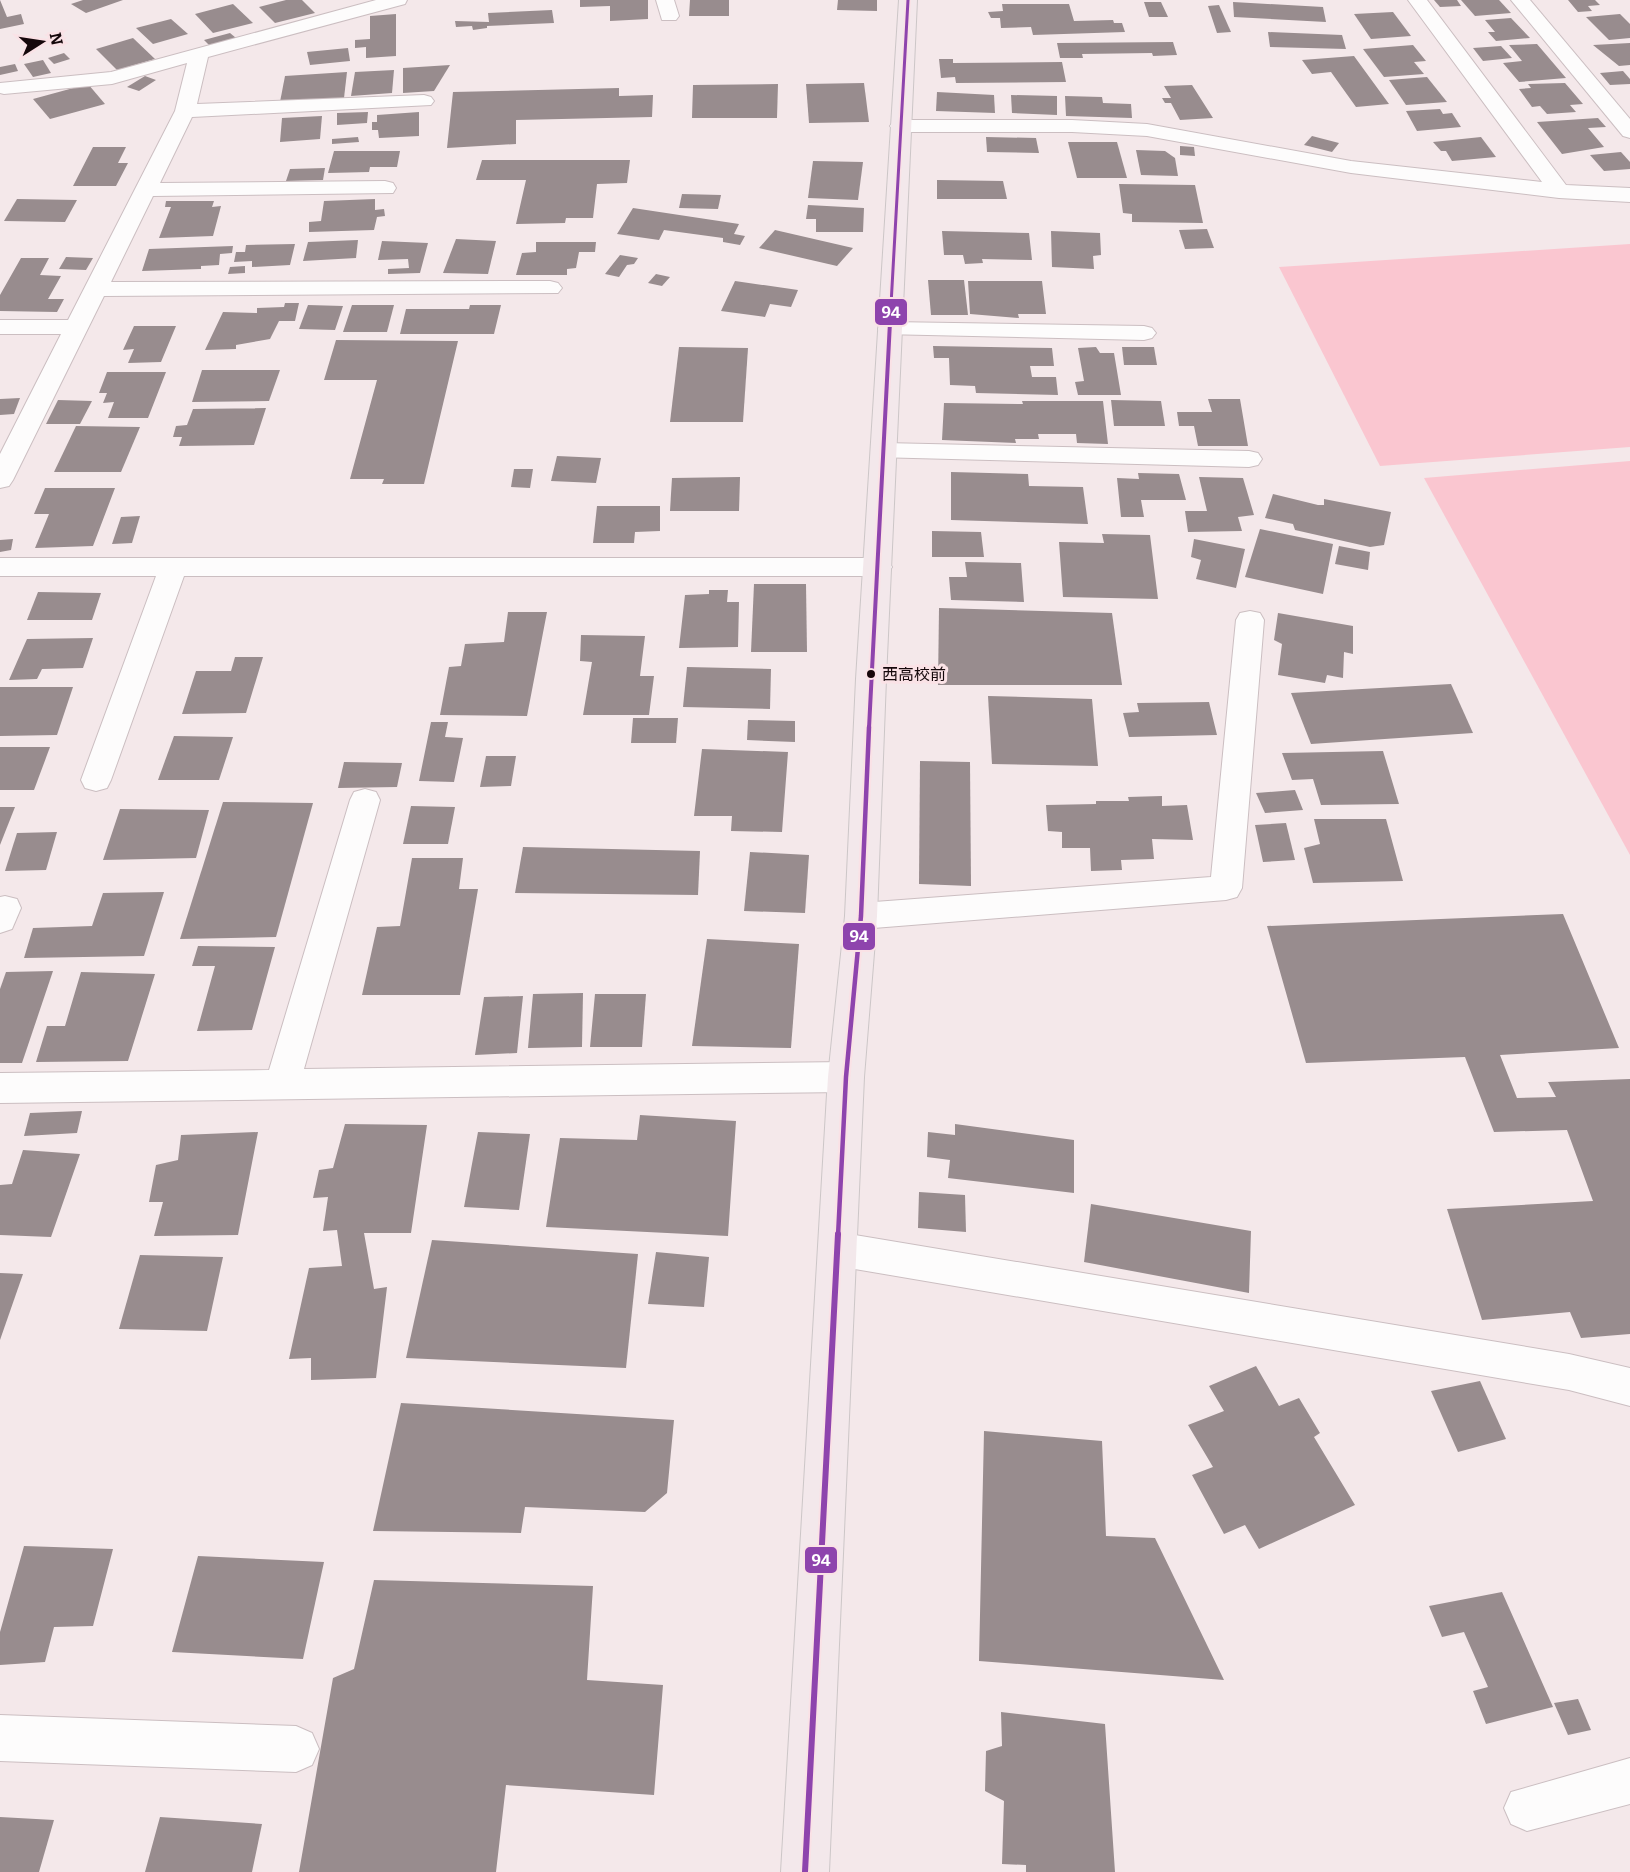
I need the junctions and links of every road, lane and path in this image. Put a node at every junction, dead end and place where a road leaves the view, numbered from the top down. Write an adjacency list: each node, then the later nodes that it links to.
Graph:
1 (398, 0): 5 (street)
2 (908, 0): 9 (main road)
3 (1417, 0): 13 (street)
4 (1520, 0): 10 (street)
5 (199, 53): 6 (street); 8 (street)
6 (4, 88)
7 (424, 101): 8 (street)
8 (185, 111): 12 (street)
9 (900, 126): 13 (street); 19 (main road)
10 (1630, 132)
11 (385, 188): 12 (street)
12 (145, 190): 16 (street)
13 (1559, 191): 14 (street)
14 (1630, 195)
15 (550, 288): 16 (street)
16 (95, 289): 18 (street)
17 (0, 327): 18 (street)
18 (77, 327): 23 (street)
19 (890, 329): 20 (street); 21 (main road)
20 (1144, 333)
21 (884, 451): 22 (street); 26 (main road)
22 (1249, 459)
23 (0, 480)
24 (0, 567): 25 (street)
25 (173, 567): 26 (street); 28 (street)
26 (878, 567): 30 (main road)
27 (1250, 620): 30 (street)
28 (96, 780)
29 (365, 800): 32 (street)
30 (861, 916): 31 (main road)
31 (846, 1077): 32 (street); 34 (main road)
32 (282, 1084): 33 (street)
33 (0, 1088)
34 (837, 1249): 35 (street); 40 (main road)
35 (1630, 1387)
36 (0, 1738): 37 (street)
37 (296, 1749)
38 (1630, 1781): 39 (street)
39 (1527, 1808)
40 (805, 1872)

